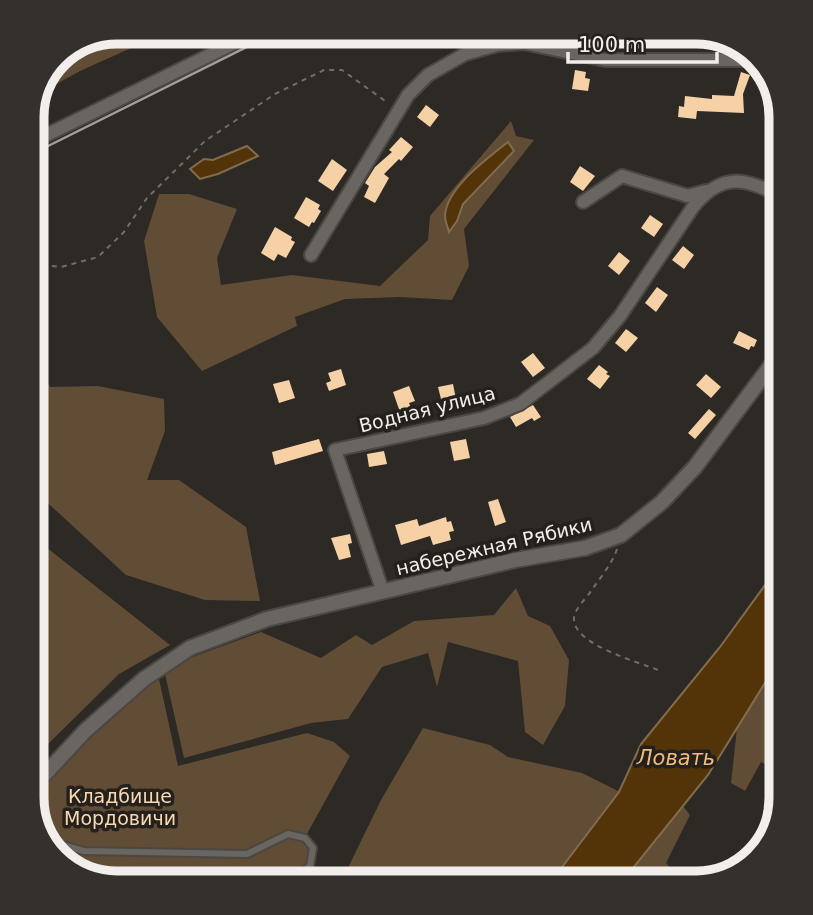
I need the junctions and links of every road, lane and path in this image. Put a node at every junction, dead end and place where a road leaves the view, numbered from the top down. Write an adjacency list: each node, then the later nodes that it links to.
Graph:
1 (232, 44): 6 (street)
2 (510, 44): 5 (street)
3 (529, 44): 4 (street)
4 (741, 59)
5 (399, 110): 10 (street); 11 (path)
6 (44, 136)
7 (769, 190): 8 (street)
8 (706, 191): 9 (street); 14 (street, Водная улица)
9 (583, 202)
10 (311, 255)
11 (44, 265)
12 (769, 369): 13 (street, набережная Рябики)
13 (621, 535): 14 (street, набережная Рябики); 15 (path)
14 (383, 592): 16 (street, набережная Рябики)
15 (658, 670)
16 (44, 774)
17 (60, 844): 18 (lane)
18 (304, 871)

